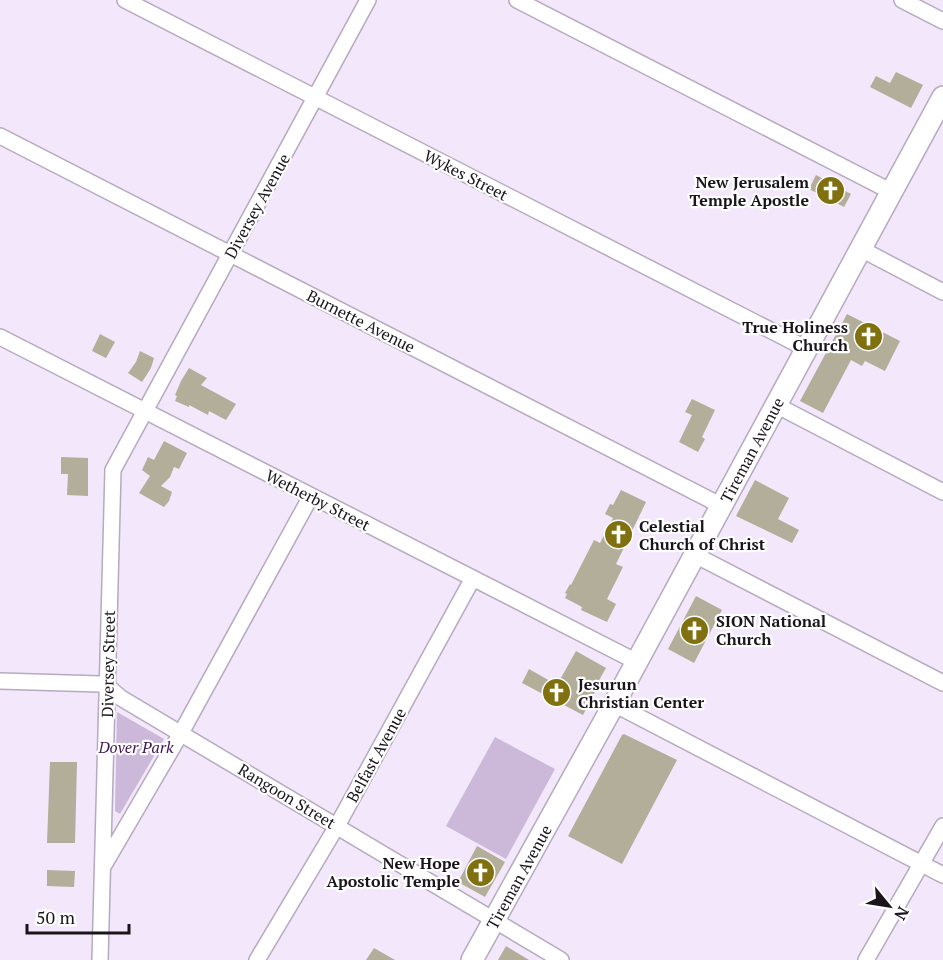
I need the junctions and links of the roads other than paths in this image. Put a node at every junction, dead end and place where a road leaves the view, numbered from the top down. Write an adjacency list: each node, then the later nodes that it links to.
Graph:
1 (125, 0): 7 (street, Wykes Street)
2 (368, 0): 7 (street, Diversey Avenue)
3 (517, 0): 9 (street)
4 (902, 0): 5 (street)
5 (943, 21)
6 (943, 97): 9 (street, Tireman Avenue)
7 (315, 98): 11 (street, Diversey Avenue); 14 (street, Wykes Street)
8 (0, 136): 11 (street, Burnette Avenue)
9 (892, 192): 10 (street, Tireman Avenue)
10 (861, 249): 12 (street); 14 (street, Tireman Avenue)
11 (231, 254): 16 (street, Diversey Avenue); 19 (street, Burnette Avenue)
12 (943, 292)
13 (0, 337): 16 (street, Wetherby Street)
14 (807, 349): 15 (street, Tireman Avenue)
15 (776, 405): 17 (street); 19 (street, Tireman Avenue)
16 (145, 411): 18 (street, Wetherby Street); 25 (street, Diversey Street)
17 (943, 492)
18 (311, 496): 21 (street, Wetherby Street); 27 (street)
19 (722, 506): 20 (street, Tireman Avenue)
20 (695, 555): 22 (street, Tireman Avenue); 24 (street)
21 (472, 578): 22 (street, Wetherby Street); 28 (street, Belfast Avenue)
22 (637, 662): 26 (street, Tireman Avenue)
23 (0, 681): 25 (street)
24 (943, 683)
25 (107, 686): 27 (street, Rangoon Street); 31 (street, Diversey Street)
26 (614, 704): 30 (street); 33 (street, Tireman Avenue)
27 (181, 733): 28 (street, Rangoon Street); 31 (street)
28 (337, 826): 33 (street, Rangoon Street); 35 (street, Belfast Avenue)
29 (943, 826): 30 (street)
30 (922, 864): 32 (street); 38 (street)
31 (103, 867): 34 (street, Diversey Street)
32 (943, 874)
33 (496, 920): 36 (street, Tireman Avenue); 37 (street, Rangoon Street)
34 (100, 960)
35 (257, 960)
36 (472, 960)
37 (561, 960)
38 (866, 960)

